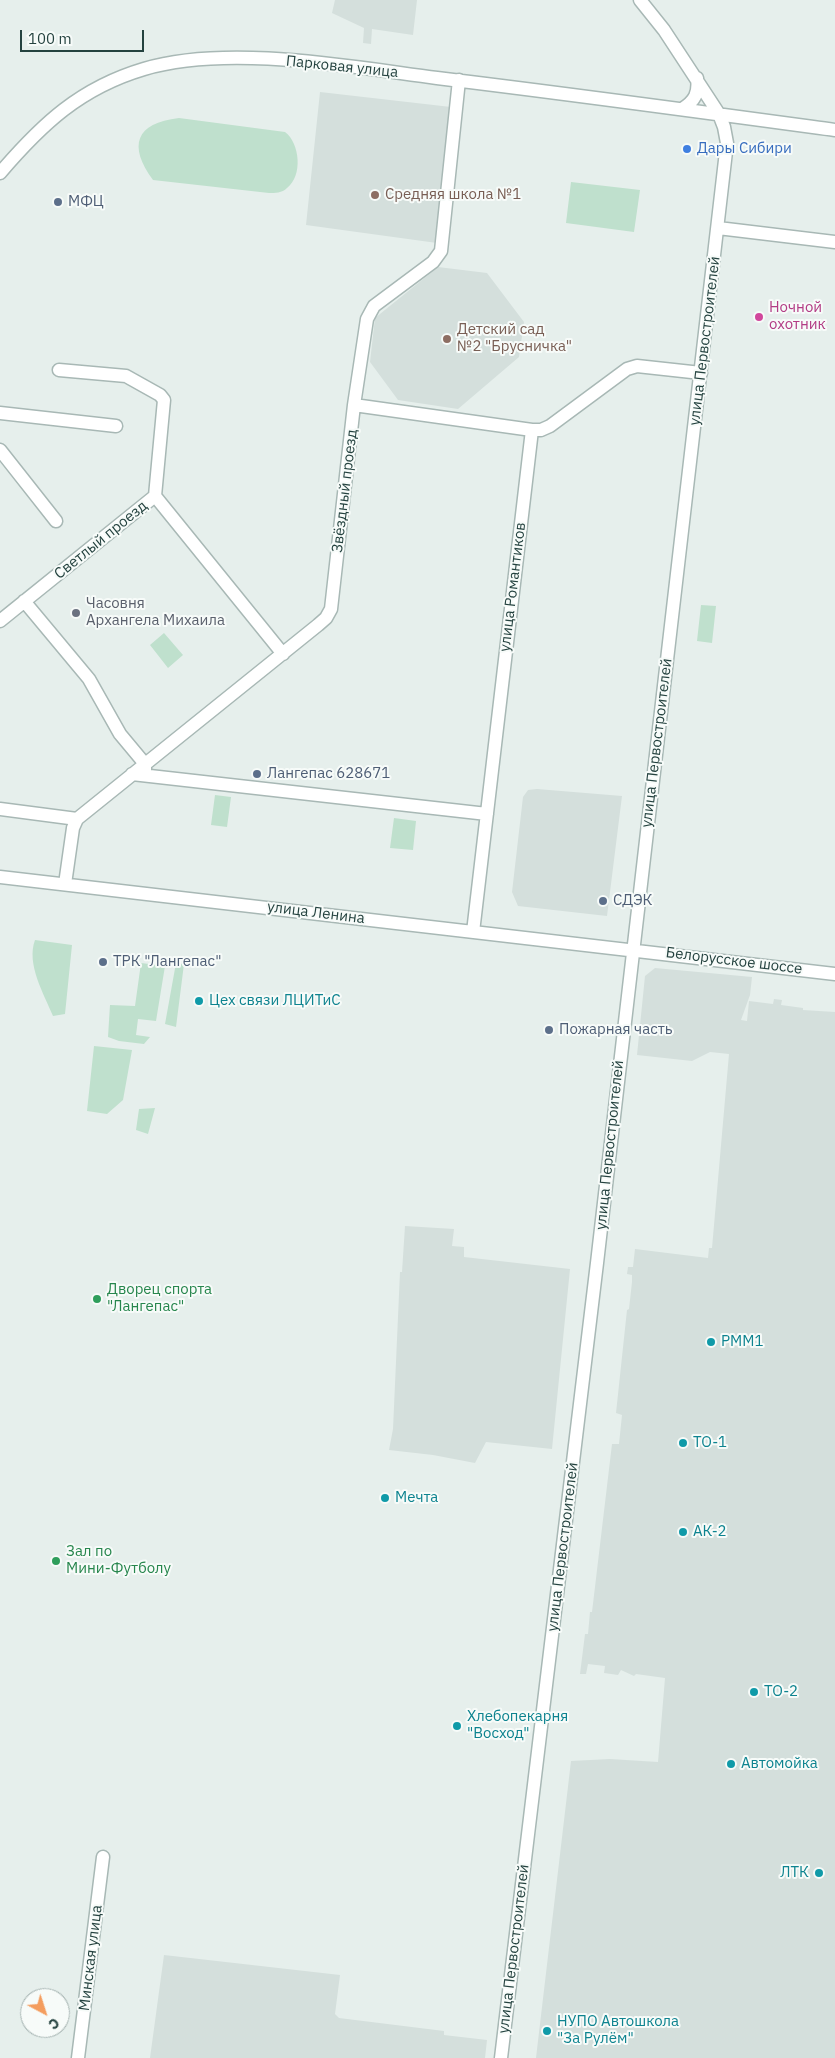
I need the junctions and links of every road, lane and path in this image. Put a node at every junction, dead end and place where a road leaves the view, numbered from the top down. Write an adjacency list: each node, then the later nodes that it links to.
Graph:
1 (640, 0): 2 (street, улица Первостроителей)
2 (696, 77): 4 (street); 5 (street, улица Первостроителей)
3 (459, 80): 4 (street, Парковая улица); 7 (street, Парковая улица); 12 (street, Звёздный проезд)
4 (682, 109): 5 (street, Парковая улица)
5 (719, 114): 6 (street, Парковая улица); 8 (street, улица Первостроителей)
6 (835, 130)
7 (0, 173)
8 (718, 228): 9 (street); 11 (street, улица Первостроителей)
9 (835, 242)
10 (59, 370): 17 (street, Светлый проезд)
11 (701, 373): 15 (street); 29 (street, улица Первостроителей)
12 (354, 405): 15 (street); 21 (street, Звёздный проезд)
13 (0, 413): 14 (street)
14 (116, 426)
15 (532, 430): 24 (street, улица Романтиков)
16 (0, 450): 18 (street)
17 (155, 496): 19 (street, Светлый проезд); 21 (street)
18 (56, 521)
19 (24, 601): 20 (street, Светлый проезд); 22 (street)
20 (0, 620)
21 (283, 654): 22 (street, Звёздный проезд)
22 (141, 771): 24 (street); 25 (street, Звёздный проезд)
23 (0, 809): 25 (street)
24 (486, 814): 28 (street, улица Романтиков)
25 (77, 819): 27 (street)
26 (0, 877): 27 (street, улица Ленина)
27 (65, 884): 28 (street, улица Ленина)
28 (473, 932): 29 (street, улица Ленина)
29 (633, 950): 30 (street, Белорусское шоссе); 33 (street, улица Первостроителей)
30 (835, 974)
31 (104, 1857): 32 (street, Минская улица)
32 (78, 2058)
33 (500, 2058)

